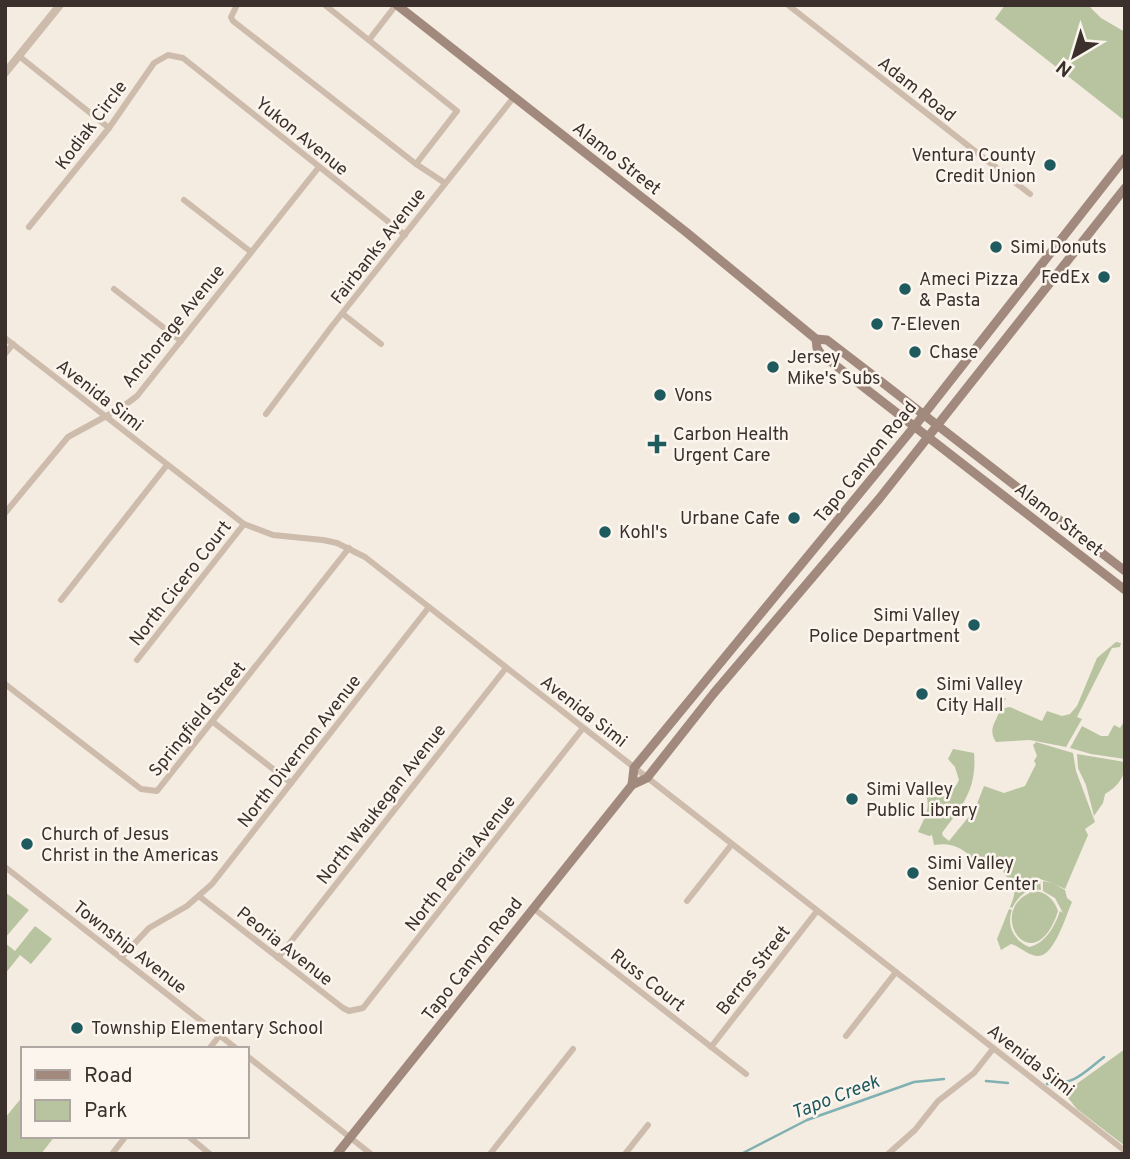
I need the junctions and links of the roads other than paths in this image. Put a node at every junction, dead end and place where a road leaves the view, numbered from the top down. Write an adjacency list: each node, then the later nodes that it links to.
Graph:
1 (60, 5): 7 (street)
2 (237, 5): 13 (street)
3 (325, 5): 6 (street)
4 (396, 5): 6 (street); 10 (main road, Alamo Street)
5 (788, 5): 17 (street, Adam Road)
6 (369, 40): 13 (street)
7 (19, 57): 9 (street); 11 (street)
8 (183, 58): 11 (street, Kodiak Circle); 14 (street, Yukon Avenue)
9 (5, 73)
10 (514, 97): 15 (street, Fairbanks Avenue); 25 (main road, Alamo Street)
11 (109, 128): 19 (street, Kodiak Circle)
12 (1125, 158): 31 (main road, Tapo Canyon Road)
13 (416, 164): 15 (street)
14 (319, 167): 20 (street, Yukon Avenue); 21 (street, Anchorage Avenue)
15 (445, 183): 20 (street, Fairbanks Avenue)
16 (1125, 188): 33 (main road, Tapo Canyon Road)
17 (1030, 194)
18 (184, 200): 21 (street)
19 (29, 227)
20 (405, 235): 23 (street, Fairbanks Avenue)
21 (251, 252): 26 (street, Anchorage Avenue)
22 (114, 289): 26 (street)
23 (343, 314): 28 (street); 30 (street, Fairbanks Avenue)
24 (5, 338): 27 (street, Avenida Simi)
25 (816, 339): 31 (main road, Alamo Street); 34 (main road, Alamo Street)
26 (181, 341): 32 (street, Anchorage Avenue)
27 (13, 344): 29 (street); 32 (street, Avenida Simi)
28 (381, 344)
29 (5, 354)
30 (267, 414)
31 (924, 415): 33 (main road, Alamo Street); 34 (main road, Tapo Canyon Road)
32 (106, 417): 36 (street, Avenida Simi); 37 (street, Anchorage Avenue)
33 (937, 425): 35 (main road, Tapo Canyon Road); 40 (main road, Alamo Street)
34 (914, 427): 35 (main road, Alamo Street); 49 (main road, Tapo Canyon Road)
35 (928, 437): 41 (main road, Alamo Street); 50 (main road, Tapo Canyon Road)
36 (167, 465): 38 (street, Avenida Simi); 42 (street)
37 (5, 513)
38 (244, 524): 39 (street, Avenida Simi); 44 (street, North Cicero Court)
39 (349, 548): 43 (street, Avenida Simi); 47 (street, Springfield Street)
40 (1125, 571)
41 (1125, 590)
42 (61, 600)
43 (429, 607): 45 (street, Avenida Simi); 51 (street, North Divernon Avenue)
44 (137, 660)
45 (506, 668): 48 (street, Avenida Simi); 60 (street, North Waukegan Avenue)
46 (5, 684): 47 (street, Springfield Street)
47 (213, 722): 51 (street)
48 (583, 728): 49 (street, Avenida Simi); 62 (street, North Peoria Avenue)
49 (634, 768): 50 (street, Avenida Simi); 52 (main road)
50 (647, 778): 52 (main road, Tapo Canyon Road); 53 (street, Avenida Simi)
51 (291, 783): 55 (street, North Divernon Avenue)
52 (632, 785): 57 (main road, Tapo Canyon Road)
53 (732, 844): 56 (street); 58 (street, Avenida Simi)
54 (5, 867): 59 (street, Township Avenue)
55 (200, 897): 59 (street, North Divernon Avenue); 60 (street, Peoria Avenue)
56 (687, 901)
57 (533, 908): 67 (street, Russ Court); 73 (main road, Tapo Canyon Road)
58 (817, 911): 61 (street, Avenida Simi); 67 (street, Berros Street)
59 (121, 958): 63 (street, Township Avenue)
60 (278, 958): 62 (street, Peoria Avenue)
61 (896, 972): 64 (street); 69 (street, Avenida Simi)
62 (356, 1011)
63 (220, 1035): 65 (street); 66 (street, Township Avenue)
64 (846, 1036)
65 (211, 1047)
66 (235, 1047)
67 (711, 1047): 71 (street, Russ Court)
68 (573, 1049): 81 (street)
69 (993, 1049): 76 (street, Avenida Simi); 83 (street)
70 (248, 1057): 73 (street)
71 (746, 1074)
72 (648, 1125): 82 (street)
73 (350, 1137): 79 (main road, Tapo Canyon Road); 80 (street)
74 (125, 1138): 77 (street)
75 (190, 1138): 78 (street)
76 (1125, 1152)
77 (113, 1154)
78 (210, 1154)
79 (337, 1154)
80 (371, 1154)
81 (491, 1154)
82 (625, 1154)
83 (888, 1154)

